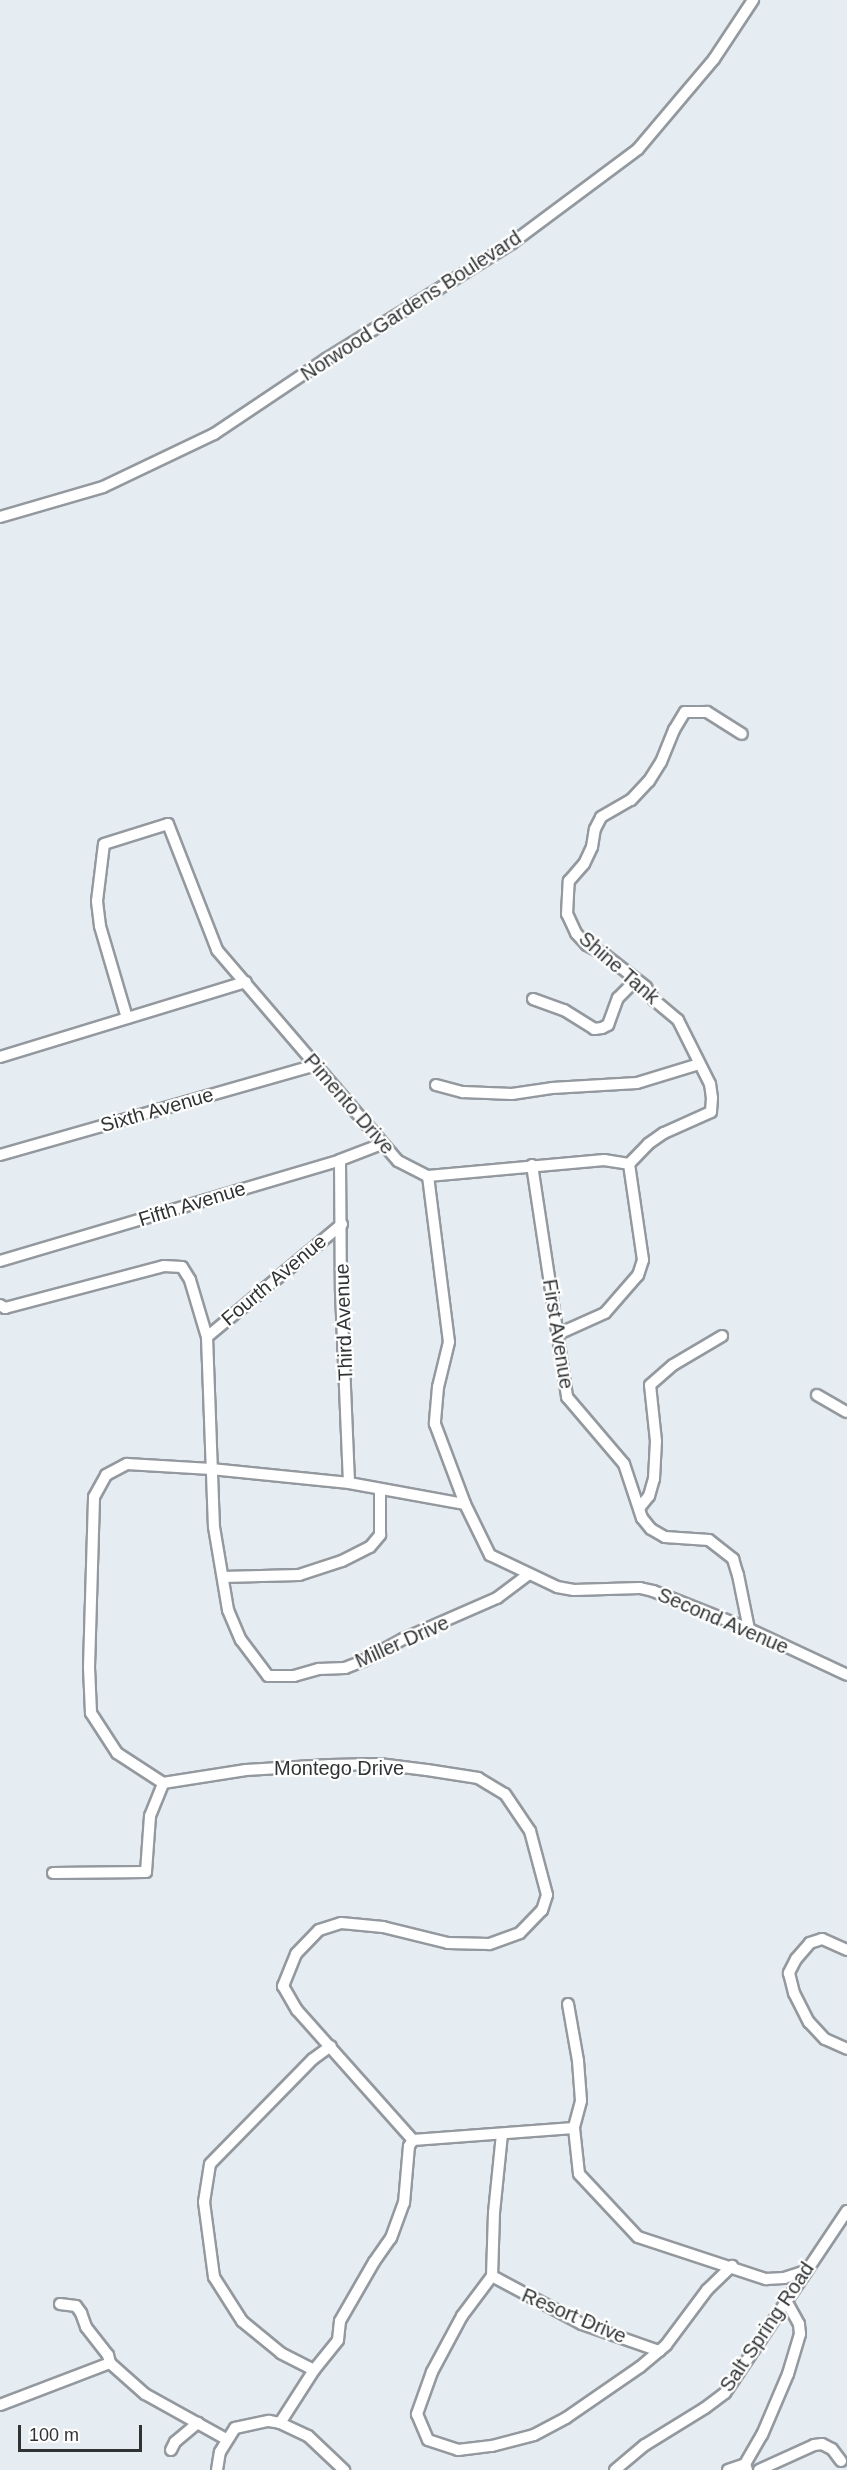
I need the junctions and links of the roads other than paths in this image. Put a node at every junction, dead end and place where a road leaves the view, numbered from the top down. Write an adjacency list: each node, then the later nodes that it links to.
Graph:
1 (753, 0): 2 (street, Norwood Gardens Boulevard)
2 (0, 517)
3 (742, 734): 4 (street, Shine Tank)
4 (636, 980): 6 (street); 9 (street, Shine Tank)
5 (246, 982): 7 (street); 7 (street, Pimento Drive); 10 (street, Pimento Drive)
6 (533, 999)
7 (127, 1018): 8 (street)
8 (0, 1056)
9 (699, 1064): 11 (street); 15 (street, Shine Tank)
10 (315, 1065): 12 (street, Pimento Drive); 13 (street, Sixth Avenue)
11 (436, 1085)
12 (382, 1144): 14 (street, Fifth Avenue); 17 (street, Pimento Drive)
13 (0, 1155)
14 (340, 1160): 18 (street, Third Avenue); 19 (street, Fifth Avenue)
15 (629, 1164): 16 (street); 21 (street)
16 (532, 1165): 17 (street); 21 (street, First Avenue)
17 (428, 1176): 29 (street, Second Avenue)
18 (342, 1224): 23 (street, Fourth Avenue); 27 (street, Third Avenue)
19 (0, 1261)
20 (0, 1305): 23 (street)
21 (558, 1334): 30 (street, First Avenue)
22 (722, 1336): 30 (street)
23 (207, 1337): 26 (street)
24 (817, 1395): 25 (street)
25 (847, 1412)
26 (211, 1469): 27 (street); 32 (street); 35 (street)
27 (349, 1483): 28 (street)
28 (380, 1489): 29 (street); 32 (street)
29 (465, 1504): 31 (street, Second Avenue)
30 (640, 1507): 33 (street, First Avenue)
31 (529, 1574): 32 (street, Miller Drive); 33 (street, Second Avenue)
32 (223, 1576)
33 (749, 1629): 34 (street, Second Avenue)
34 (847, 1675)
35 (163, 1782): 36 (street); 39 (street, Montego Drive)
36 (53, 1873)
37 (847, 1950): 40 (street)
38 (568, 2004): 41 (street)
39 (331, 2046): 43 (street); 52 (street)
40 (847, 2049)
41 (574, 2128): 42 (street); 45 (street)
42 (502, 2134): 43 (street); 47 (street)
43 (413, 2140): 52 (street)
44 (847, 2211): 46 (street, Salt Spring Road)
45 (732, 2266): 46 (street); 50 (street)
46 (805, 2271): 48 (street, Salt Spring Road)
47 (492, 2276): 50 (street, Resort Drive); 50 (street)
48 (788, 2302): 59 (street); 62 (street, Salt Spring Road)
49 (60, 2304): 51 (street)
50 (659, 2350)
51 (110, 2363): 53 (street); 54 (street)
52 (314, 2370): 55 (street)
53 (0, 2405)
54 (198, 2423): 56 (street); 57 (street)
55 (280, 2423): 56 (street); 61 (street)
56 (226, 2439): 60 (street)
57 (171, 2450)
58 (841, 2461): 64 (street)
59 (746, 2467): 63 (street)
60 (217, 2470)
61 (344, 2470)
62 (615, 2470)
63 (728, 2470)
64 (759, 2470)

